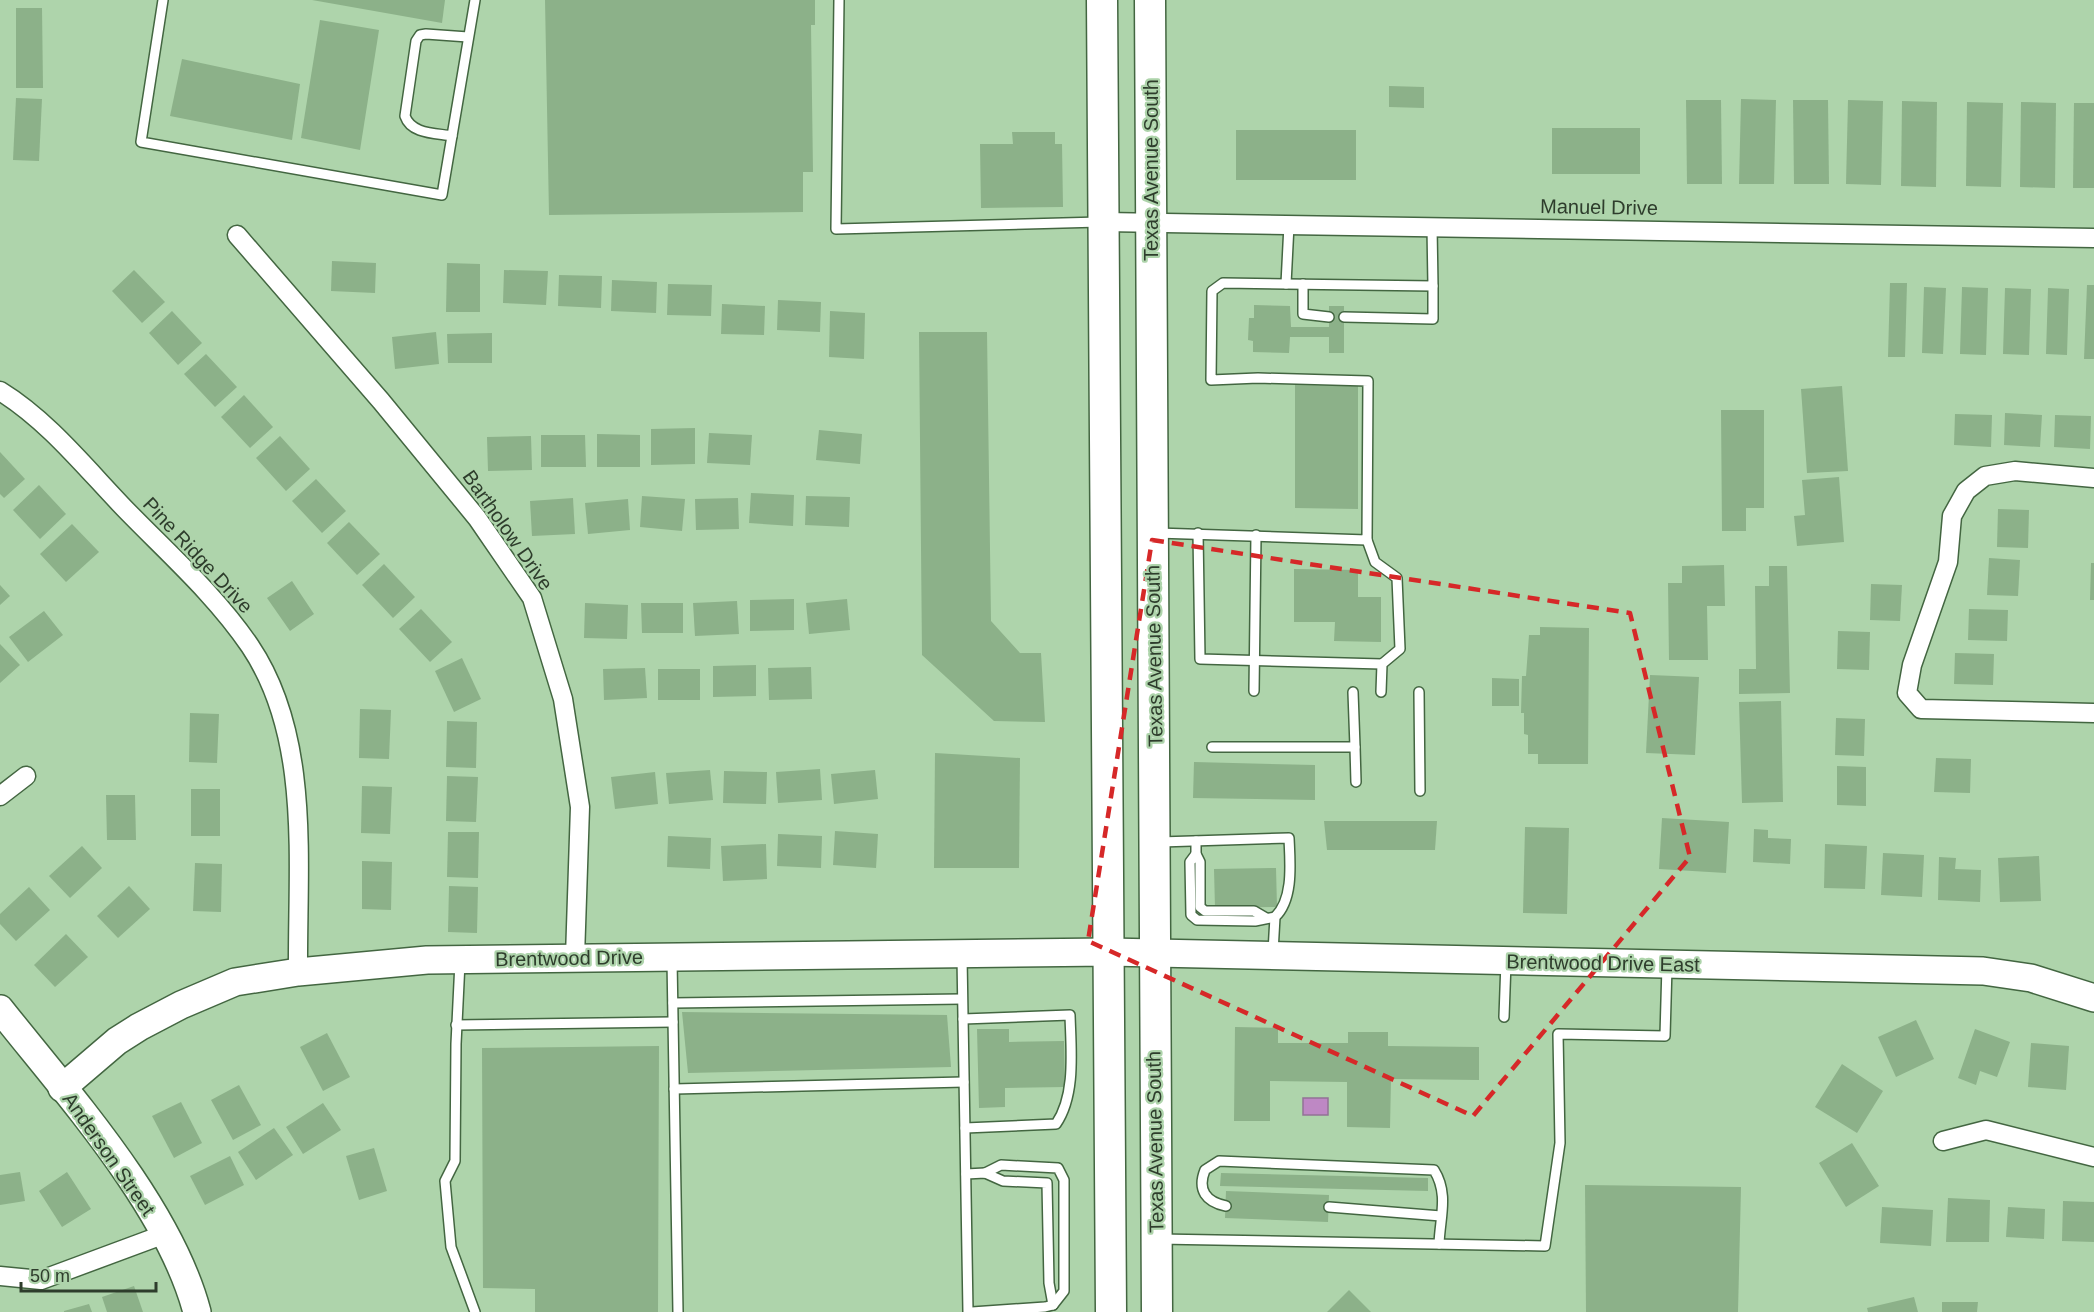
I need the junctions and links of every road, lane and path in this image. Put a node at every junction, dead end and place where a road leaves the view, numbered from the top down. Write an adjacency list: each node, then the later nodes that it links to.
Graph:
1 (163, 0): 7 (lane)
2 (475, 0): 6 (lane)
3 (839, 0): 8 (lane)
4 (1102, 0): 8 (main road)
5 (1150, 0): 9 (main road, Texas Avenue South)
6 (468, 37): 7 (lane); 7 (lane)
7 (452, 136)
8 (1104, 222): 9 (street, Manuel Drive); 41 (main road)
9 (1152, 223): 10 (street, Manuel Drive); 21 (main road, Texas Avenue South)
10 (1289, 225): 11 (street, Manuel Drive); 14 (lane)
11 (1432, 227): 13 (street, Manuel Drive); 16 (lane)
12 (237, 235): 46 (street, Bartholow Drive)
13 (2094, 238)
14 (1286, 284): 15 (lane); 24 (lane)
15 (1303, 284): 16 (lane); 17 (lane)
16 (1432, 286): 18 (lane)
17 (1329, 317)
18 (1344, 317)
19 (0, 391): 50 (street, Pine Ridge Drive)
20 (2094, 478): 31 (street)
21 (1152, 533): 22 (lane); 39 (main road, Texas Avenue South)
22 (1198, 534): 23 (lane); 25 (lane)
23 (1257, 535): 24 (lane); 25 (lane)
24 (1367, 540): 26 (lane)
25 (1253, 660): 26 (lane); 27 (lane)
26 (1382, 664): 29 (lane)
27 (1254, 692)
28 (1353, 692): 33 (lane)
29 (1381, 692)
30 (1419, 692): 36 (lane)
31 (2094, 713)
32 (1212, 747): 33 (lane)
33 (1355, 747): 35 (lane)
34 (26, 776): 37 (street)
35 (1356, 782)
36 (1420, 791)
37 (0, 796)
38 (1196, 841): 39 (lane); 40 (lane); 40 (lane)
39 (1154, 842): 42 (main road, Texas Avenue South)
40 (1270, 918): 44 (lane)
41 (1109, 952): 42 (street, Brentwood Drive East); 43 (street, Brentwood Drive); 79 (main road)
42 (1154, 953): 44 (street, Brentwood Drive East); 71 (main road, Texas Avenue South)
43 (962, 954): 45 (street, Brentwood Drive); 52 (lane)
44 (1273, 955): 48 (street, Brentwood Drive East)
45 (672, 956): 46 (street, Brentwood Drive); 53 (lane)
46 (575, 957): 47 (street, Brentwood Drive)
47 (460, 960): 50 (street, Brentwood Drive); 58 (lane)
48 (1506, 960): 49 (street, Brentwood Drive East); 55 (lane)
49 (1667, 964): 51 (street, Brentwood Drive East); 72 (lane)
50 (298, 972): 60 (street, Brentwood Drive)
51 (2094, 998)
52 (962, 999): 53 (lane); 56 (lane)
53 (673, 1003): 57 (lane)
54 (0, 1009): 60 (street, Anderson Street)
55 (1504, 1017)
56 (963, 1018): 59 (lane); 62 (lane)
57 (673, 1022): 58 (lane); 61 (lane)
58 (456, 1025): 76 (lane)
59 (964, 1082): 61 (lane); 62 (lane)
60 (62, 1088): 70 (street, Anderson Street)
61 (674, 1089): 77 (lane)
62 (965, 1128): 66 (lane)
63 (1943, 1141): 64 (street)
64 (2094, 1157)
65 (985, 1173): 66 (lane); 74 (lane); 74 (lane)
66 (966, 1174): 78 (lane)
67 (1226, 1206): 69 (lane)
68 (1329, 1207): 69 (lane)
69 (1440, 1216): 72 (lane)
70 (165, 1234): 73 (street); 75 (street, Anderson Street)
71 (1157, 1239): 72 (lane); 80 (main road, Texas Avenue South)
72 (1439, 1244)
73 (0, 1276)
74 (1053, 1305): 78 (lane)
75 (197, 1312)
76 (475, 1312)
77 (678, 1312)
78 (970, 1312)
79 (1111, 1312)
80 (1157, 1312)

